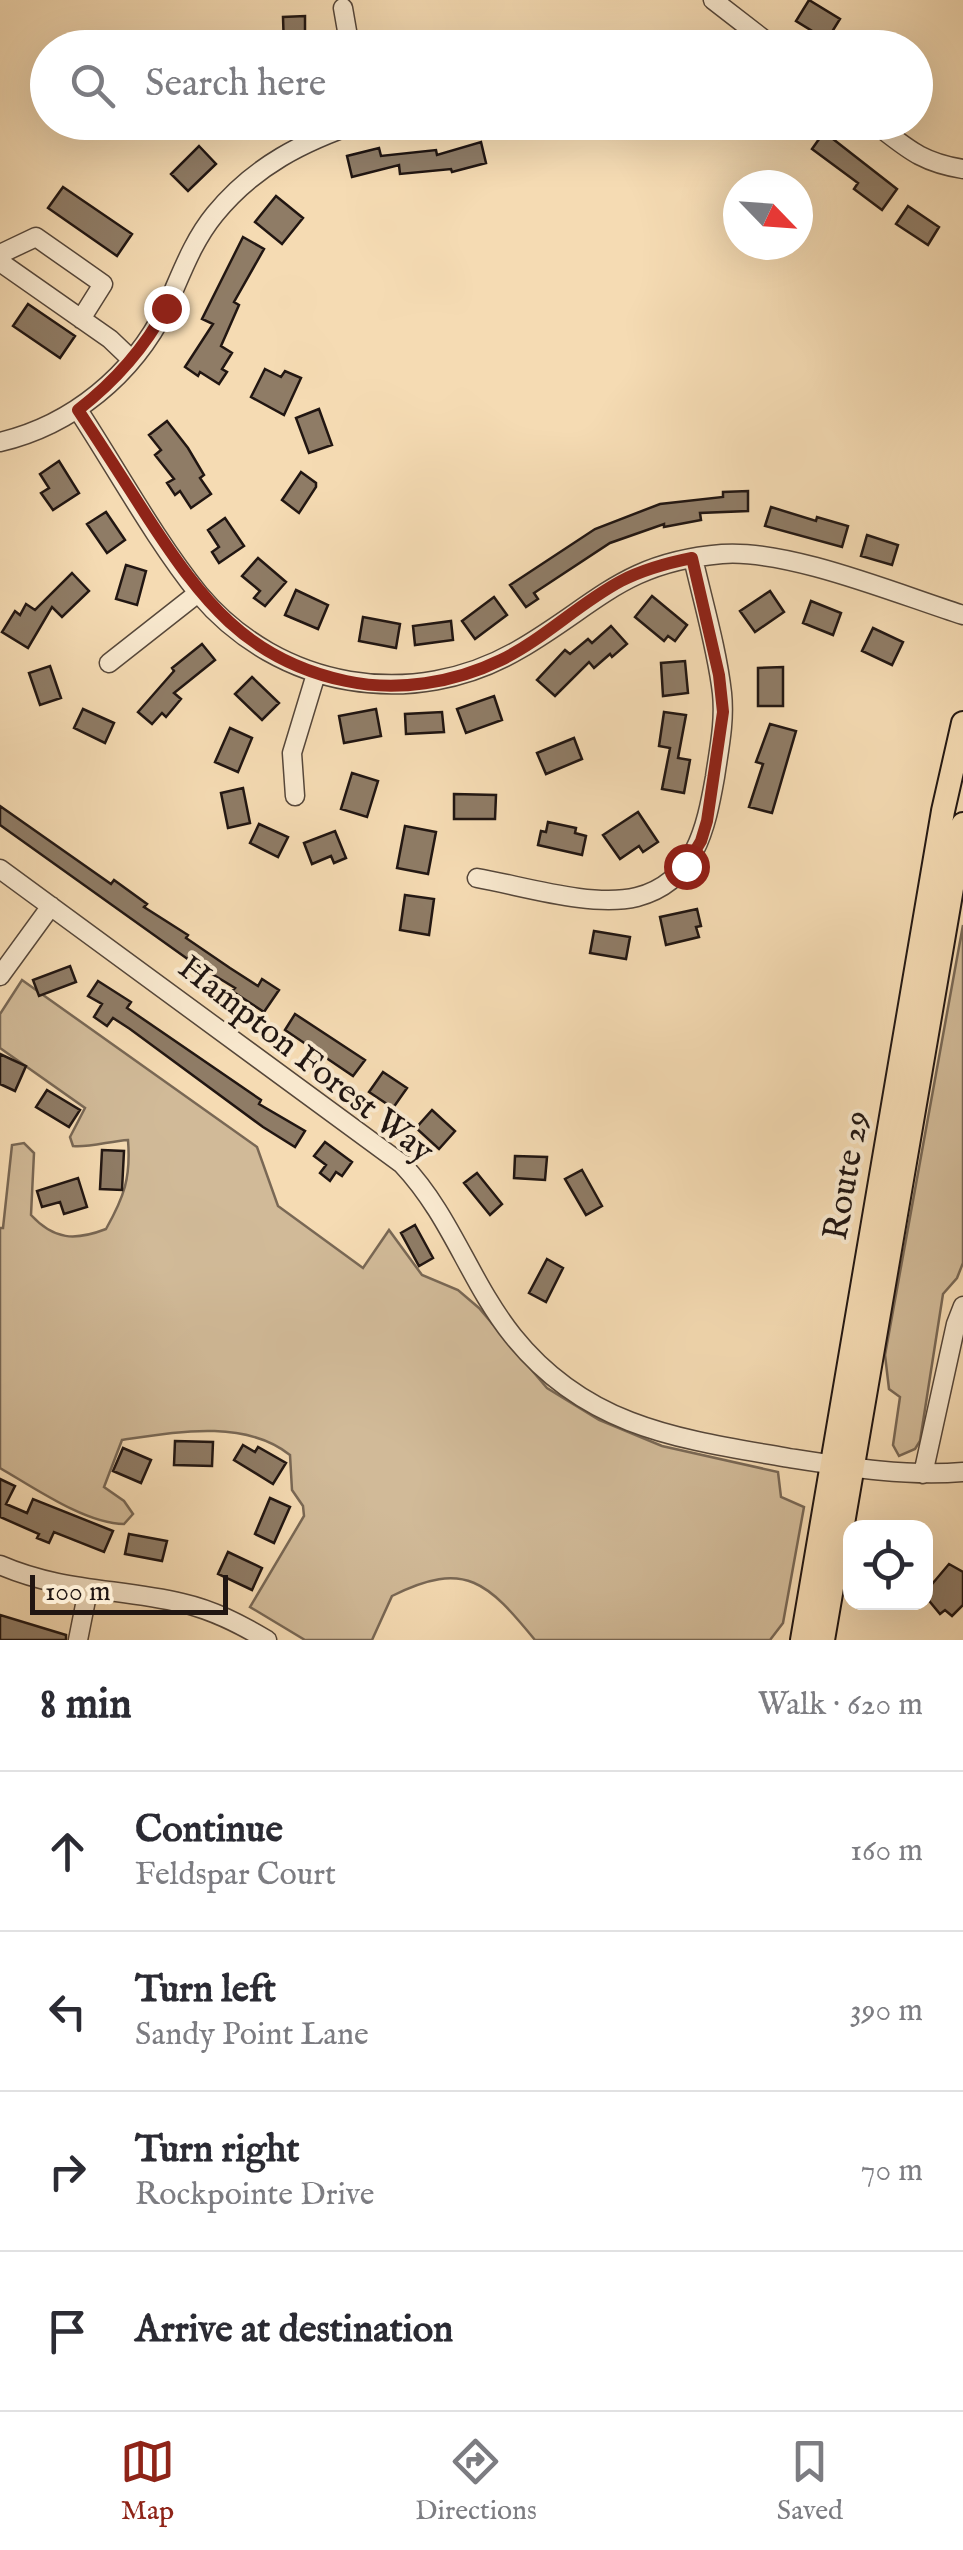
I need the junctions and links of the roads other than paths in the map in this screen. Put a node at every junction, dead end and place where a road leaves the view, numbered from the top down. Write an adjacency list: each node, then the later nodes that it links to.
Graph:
1 (713, 0): 4 (street)
2 (343, 8): 3 (street)
3 (347, 30)
4 (752, 30)
5 (311, 140): 11 (street)
6 (897, 140): 7 (street)
7 (963, 168)
8 (0, 254): 10 (street)
9 (0, 262): 10 (street)
10 (80, 319): 11 (street)
11 (132, 360): 12 (street)
12 (78, 410): 13 (street); 15 (street)
13 (0, 442)
14 (692, 558): 16 (street); 18 (street); 23 (street)
15 (198, 592): 17 (street); 18 (street)
16 (963, 615)
17 (109, 664)
18 (316, 674): 20 (street)
19 (963, 724): 27 (main road, Route 29)
20 (295, 796)
21 (963, 824): 27 (main road, Route 29)
22 (0, 869): 24 (street, Hampton Forest Way)
23 (478, 878)
24 (52, 906): 25 (street); 27 (street, Hampton Forest Way)
25 (0, 976)
26 (963, 1308): 29 (street)
27 (841, 1466): 29 (street, Hampton Forest Way); 34 (main road, Route 29); 35 (main road, Route 29)
28 (963, 1472): 29 (street, Hampton Forest Way)
29 (924, 1474)
30 (0, 1565): 31 (street)
31 (88, 1590): 32 (street); 33 (street)
32 (78, 1640)
33 (267, 1640)
34 (802, 1640)
35 (823, 1640)

